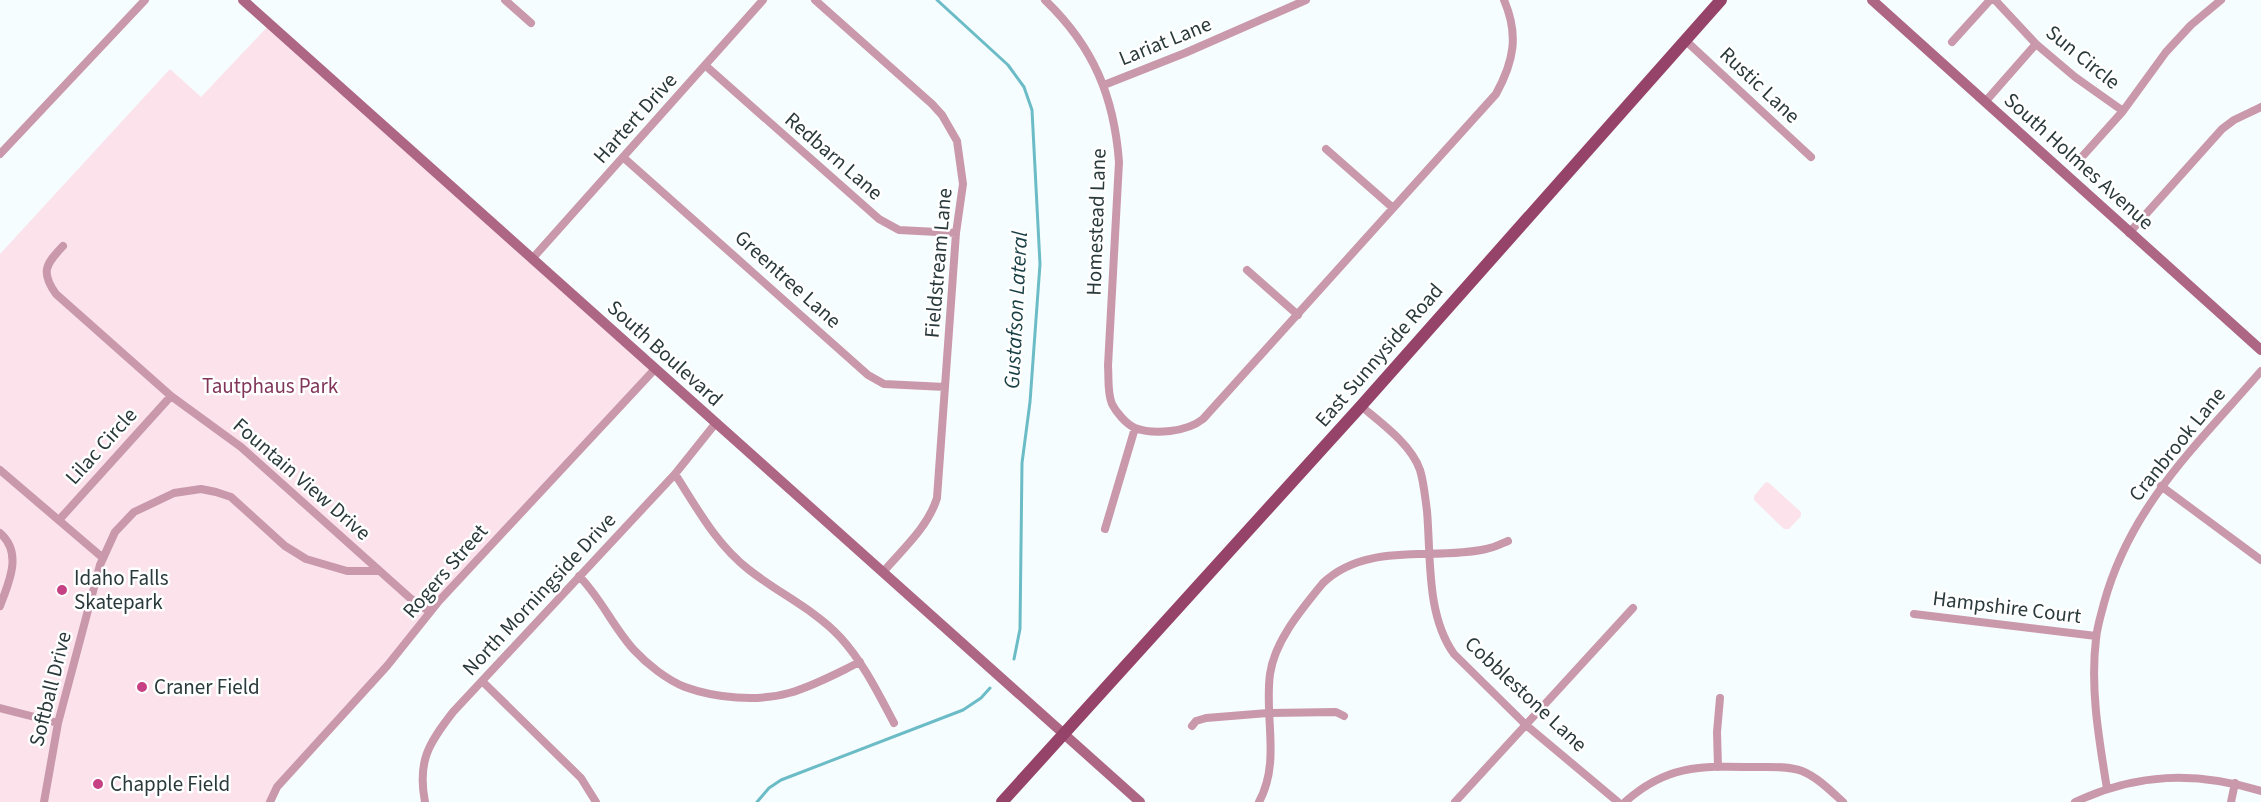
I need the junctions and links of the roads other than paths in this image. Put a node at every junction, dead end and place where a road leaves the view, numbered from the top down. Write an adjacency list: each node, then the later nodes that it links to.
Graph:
1 (145, 0): 24 (street)
2 (505, 0): 14 (street)
3 (764, 0): 18 (street, Hartert Drive)
4 (815, 0): 29 (street, Fieldstream Lane)
5 (1045, 0): 19 (street, Homestead Lane)
6 (1306, 0): 19 (street, Lariat Lane)
7 (1504, 0): 28 (street)
8 (1720, 0): 15 (main road, East Sunnyside Road)
9 (1872, 0): 20 (street, South Holmes Avenue)
10 (1992, 0): 16 (street); 17 (street, Sun Circle)
11 (2221, 0): 13 (street, Sun Circle)
12 (247, 1): 32 (street, South Boulevard)
13 (2211, 3): 22 (street, Sun Circle)
14 (531, 23)
15 (1685, 40): 25 (street, Rustic Lane); 40 (main road, East Sunnyside Road)
16 (1952, 42)
17 (2036, 44): 20 (street); 22 (street, Sun Circle)
18 (706, 66): 26 (street, Hartert Drive); 29 (street, Redbarn Lane)
19 (1104, 85): 42 (street, Homestead Lane)
20 (1984, 102): 30 (street, South Holmes Avenue)
21 (2261, 107): 30 (street)
22 (2123, 111): 27 (street)
23 (1326, 149): 28 (street)
24 (0, 154)
25 (1811, 157)
26 (624, 158): 32 (street, Hartert Drive); 38 (street, Greentree Lane)
27 (2080, 159)
28 (1394, 208): 34 (street)
29 (956, 232): 38 (street, Fieldstream Lane)
30 (2129, 233): 35 (street, South Holmes Avenue)
31 (63, 246): 39 (street, Fountain View Drive)
32 (532, 259): 36 (street, South Boulevard)
33 (1247, 270): 34 (street)
34 (1298, 315): 42 (street)
35 (2261, 350)
36 (655, 369): 41 (street, South Boulevard); 58 (street, Rogers Street)
37 (2261, 371): 45 (street, Cranbrook Lane)
38 (945, 387): 54 (street, Fieldstream Lane)
39 (171, 396): 46 (street, Lilac Circle); 53 (street, Fountain View Drive)
40 (1361, 406): 50 (street, Cobblestone Lane); 71 (main road, East Sunnyside Road)
41 (715, 424): 44 (street, North Morningside Drive); 54 (street, South Boulevard)
42 (1132, 426): 47 (street)
43 (0, 470): 46 (street)
44 (675, 474): 55 (street, North Morningside Drive); 61 (street)
45 (2161, 486): 52 (street); 60 (street, Cranbrook Lane)
46 (59, 520): 51 (street)
47 (1105, 529)
48 (0, 533): 56 (street)
49 (1508, 542): 50 (street)
50 (1431, 554): 65 (street); 69 (street, Cobblestone Lane)
51 (103, 558): 53 (street, Softball Drive); 67 (street, Softball Drive)
52 (2261, 560)
53 (379, 571): 58 (street, Fountain View Drive)
54 (884, 571): 71 (street, South Boulevard)
55 (579, 576): 61 (street); 62 (street, North Morningside Drive)
56 (0, 606)
57 (1633, 608): 69 (street)
58 (430, 612): 77 (street, Rogers Street)
59 (1914, 614): 60 (street, Hampshire Court)
60 (2096, 636): 74 (street, Cranbrook Lane)
61 (860, 662): 68 (street)
62 (483, 682): 78 (street, North Morningside Drive); 79 (street)
63 (1720, 698): 72 (street)
64 (0, 708): 67 (street)
65 (1268, 713): 66 (street); 70 (street); 82 (street)
66 (1344, 716)
67 (58, 723): 76 (street, Softball Drive)
68 (894, 723)
69 (1526, 725): 83 (street); 84 (street, Cobblestone Lane)
70 (1192, 726)
71 (1063, 733): 80 (main road, East Sunnyside Road); 81 (street, South Boulevard)
72 (1718, 766): 85 (street); 86 (street)
73 (2235, 783): 74 (street); 75 (street); 88 (street)
74 (2107, 789): 87 (street)
75 (2261, 791)
76 (44, 802)
77 (270, 802)
78 (425, 802)
79 (596, 802)
80 (1002, 802)
81 (1140, 802)
82 (1259, 802)
83 (1455, 802)
84 (1618, 802)
85 (1625, 802)
86 (1843, 802)
87 (2075, 802)
88 (2231, 802)

